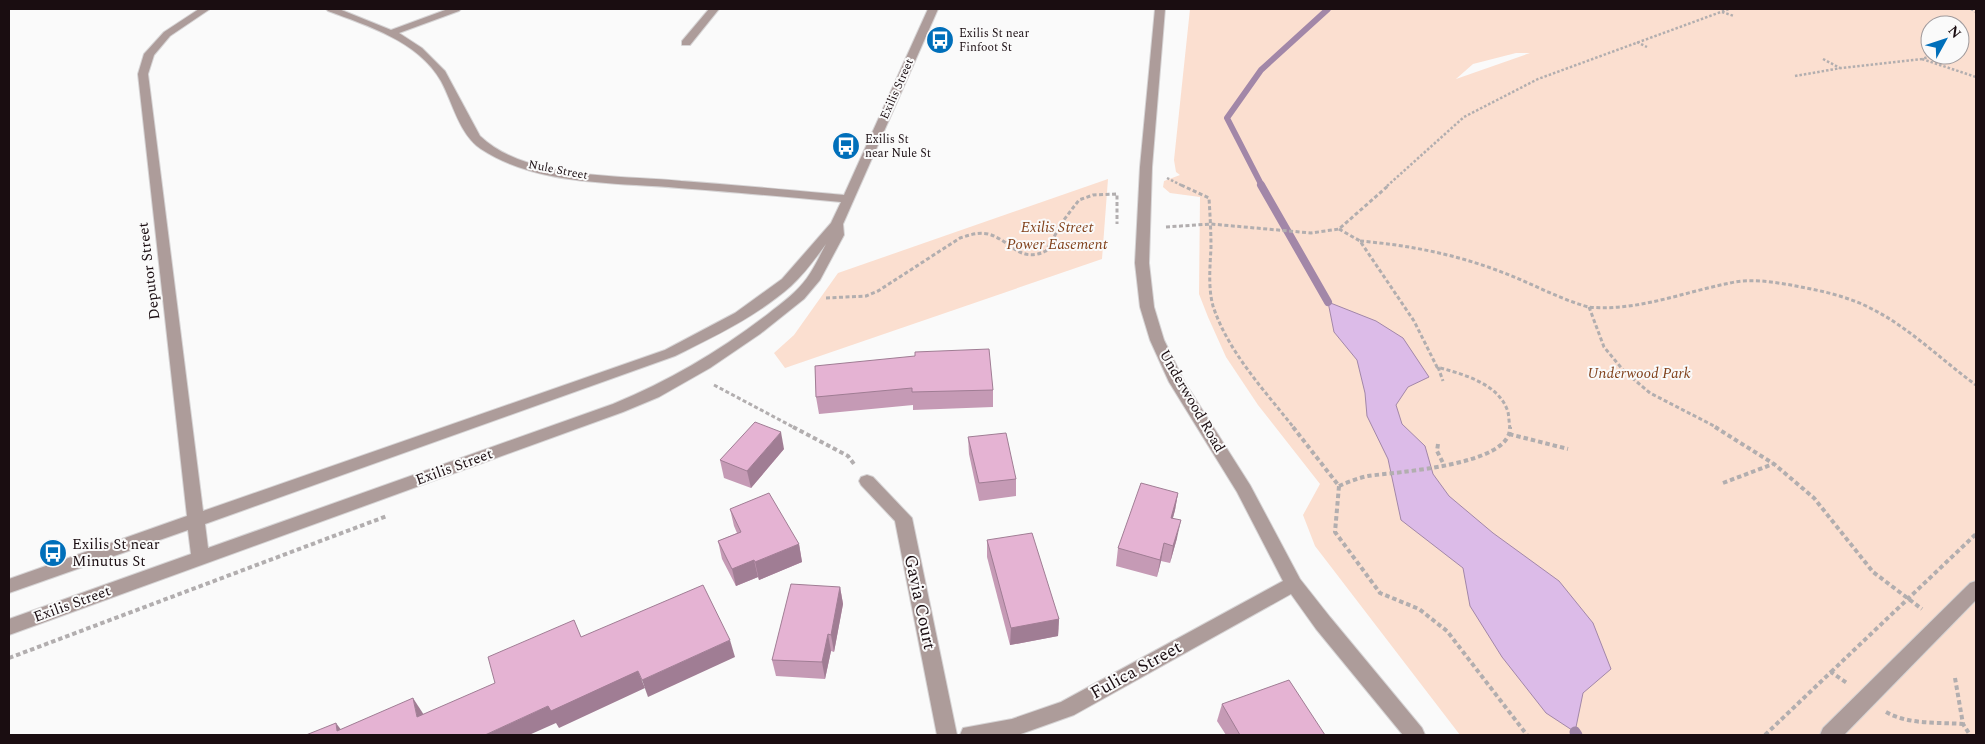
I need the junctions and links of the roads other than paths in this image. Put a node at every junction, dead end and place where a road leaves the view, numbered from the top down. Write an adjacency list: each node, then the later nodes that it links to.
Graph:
1 (205, 9): 12 (street, Deputor Street)
2 (332, 9): 7 (street, Nule Street)
3 (456, 9): 7 (street)
4 (714, 9): 8 (street)
5 (933, 9): 9 (street, Exilis Street)
6 (1160, 9): 14 (street, Underwood Road)
7 (391, 33): 9 (street, Nule Street)
8 (686, 42)
9 (848, 199): 10 (street, Exilis Street)
10 (836, 224): 12 (street, Exilis Street); 13 (street, Exilis Street)
11 (867, 481): 18 (street, Gavia Court)
12 (195, 521): 13 (street, Deputor Street); 15 (street, Exilis Street)
13 (200, 557): 17 (street, Exilis Street)
14 (1294, 584): 19 (street, Fulica Street); 20 (street, Underwood Road)
15 (9, 586)
16 (1976, 588): 21 (street)
17 (9, 627)
18 (947, 735)
19 (970, 735)
20 (1415, 735)
21 (1830, 735)

